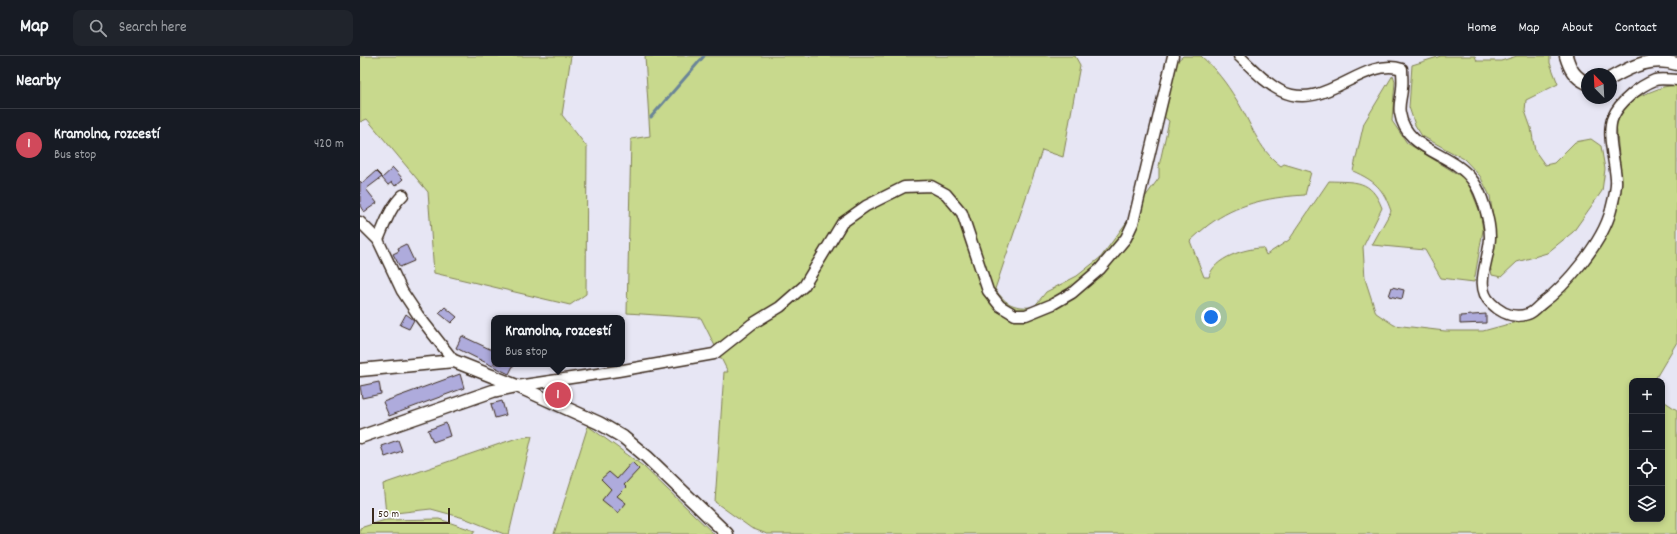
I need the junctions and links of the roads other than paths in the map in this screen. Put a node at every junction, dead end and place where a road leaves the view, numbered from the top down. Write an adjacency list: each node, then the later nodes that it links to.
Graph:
1 (1239, 56): 6 (street)
2 (1566, 56): 7 (street)
3 (1175, 57): 13 (street)
4 (1677, 64): 5 (street)
5 (1617, 75)
6 (1677, 80)
7 (1581, 81)
8 (403, 195): 10 (street)
9 (360, 222): 10 (street)
10 (378, 240): 11 (street)
11 (454, 361): 12 (street); 13 (street)
12 (360, 370)
13 (517, 386): 14 (street); 15 (street)
14 (360, 436)
15 (727, 534)

